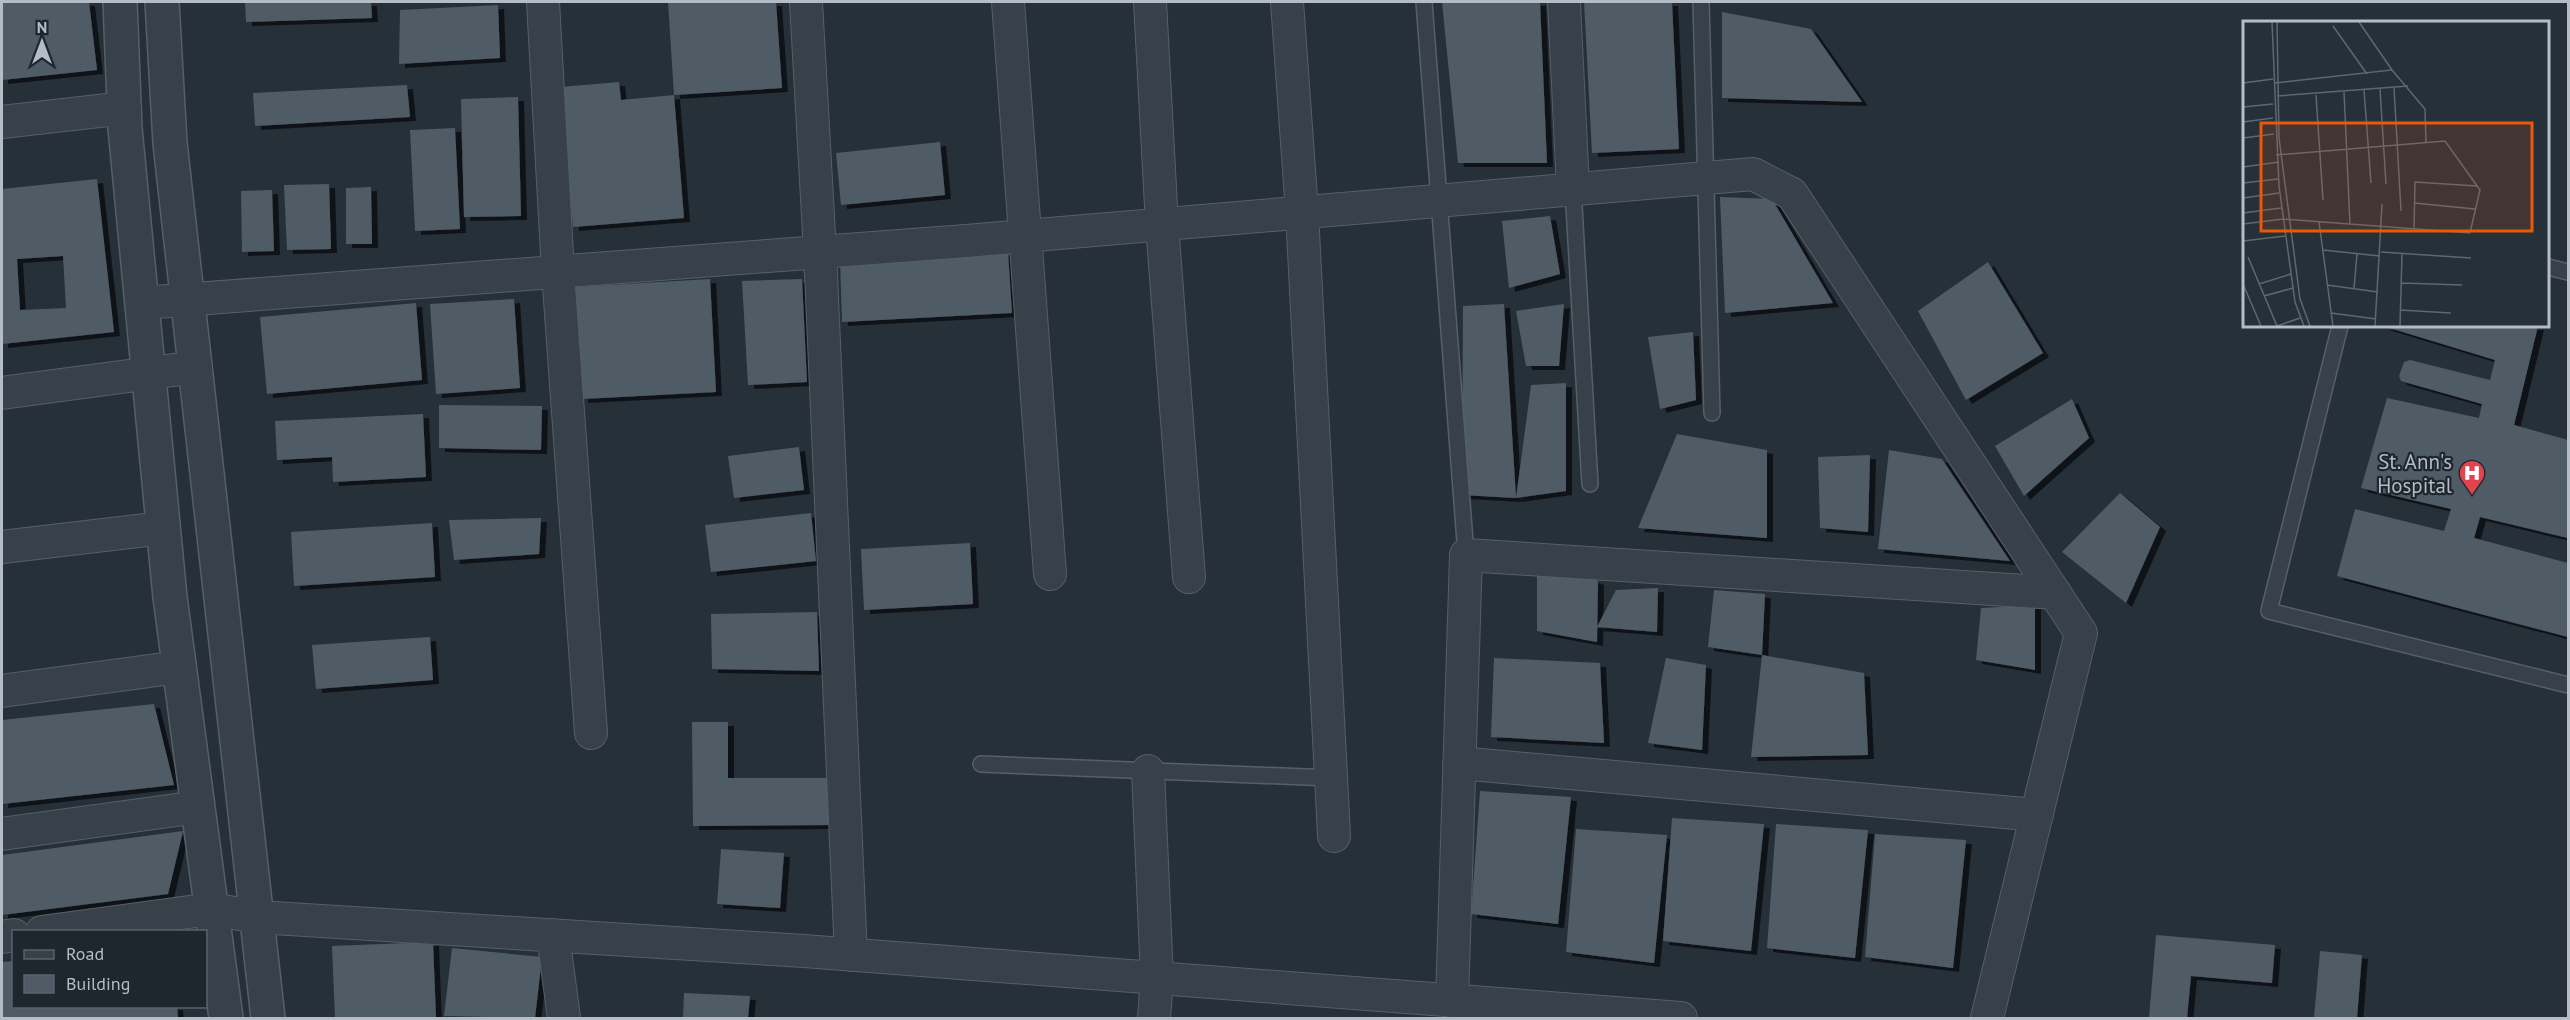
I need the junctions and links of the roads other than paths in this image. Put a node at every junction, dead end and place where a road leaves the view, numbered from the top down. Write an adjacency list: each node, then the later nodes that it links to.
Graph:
1 (120, 2): 11 (street)
2 (162, 2): 23 (street)
3 (543, 2): 21 (street)
4 (806, 2): 19 (street)
5 (1008, 2): 18 (street)
6 (1150, 2): 17 (street)
7 (1287, 2): 16 (street)
8 (1424, 2): 15 (lane)
9 (1564, 2): 14 (street)
10 (1701, 2): 13 (lane)
11 (124, 108): 12 (street); 24 (street)
12 (2, 122)
13 (1706, 178): 14 (street); 29 (lane); 36 (street)
14 (1573, 189): 15 (street); 30 (lane)
15 (1441, 200): 16 (street); 33 (lane)
16 (1302, 212): 17 (street); 44 (street)
17 (1162, 225): 18 (street); 35 (street)
18 (1024, 236): 19 (street); 34 (street)
19 (820, 252): 21 (street); 53 (street)
20 (2549, 267): 22 (lane)
21 (558, 272): 23 (street); 40 (street)
22 (2568, 272)
23 (188, 299): 24 (street); 26 (street)
24 (142, 303): 27 (street)
25 (2340, 327): 38 (lane)
26 (196, 367): 27 (street); 50 (street)
27 (149, 375): 28 (street); 31 (street)
28 (2, 393)
29 (1712, 413)
30 (1590, 484)
31 (164, 528): 32 (street); 37 (street)
32 (2, 547)
33 (1466, 555): 36 (street); 41 (street)
34 (1050, 574)
35 (1189, 577)
36 (2055, 593): 46 (street)
37 (179, 667): 39 (street); 45 (street)
38 (2568, 685)
39 (2, 691)
40 (591, 733)
41 (1459, 762): 46 (street); 55 (street)
42 (981, 764): 43 (lane)
43 (1148, 771): 44 (lane); 54 (street)
44 (1331, 778): 48 (street)
45 (198, 807): 47 (street); 49 (street)
46 (2037, 815): 61 (street)
47 (2, 834)
48 (1334, 836)
49 (212, 909): 50 (street); 51 (street); 56 (street)
50 (257, 917): 52 (street); 57 (street)
51 (57, 930)
52 (553, 935): 53 (street); 58 (street)
53 (851, 955): 54 (street)
54 (1157, 978): 55 (street); 59 (street)
55 (1452, 1001): 60 (street)
56 (226, 1018)
57 (268, 1018)
58 (564, 1018)
59 (1154, 1018)
60 (1681, 1018)
61 (1987, 1018)

